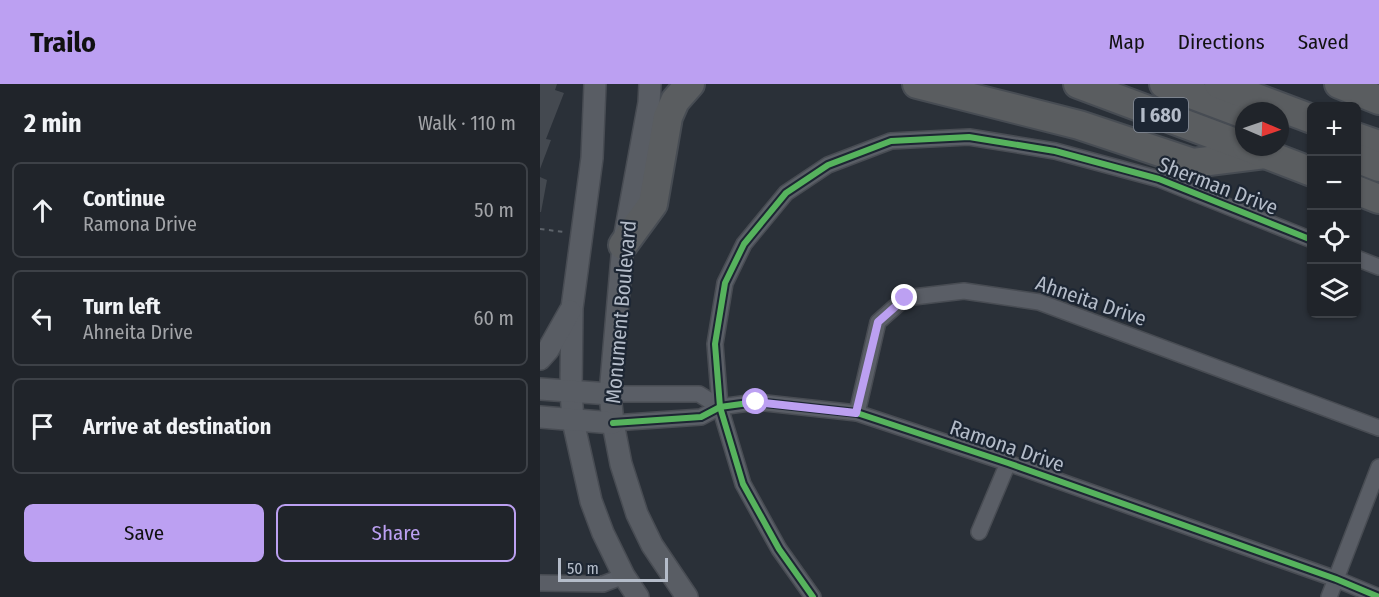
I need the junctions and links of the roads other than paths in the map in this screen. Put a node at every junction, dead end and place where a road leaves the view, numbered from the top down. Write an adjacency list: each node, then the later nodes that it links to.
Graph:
1 (595, 84): 28 (main road, Monument Boulevard)
2 (650, 84): 25 (main road, Monument Boulevard)
3 (690, 84): 25 (highway)
4 (917, 84): 17 (highway)
5 (1078, 84): 15 (highway, I 680)
6 (1164, 84): 10 (highway, I 680)
7 (1220, 84): 11 (highway)
8 (1339, 84): 9 (highway)
9 (1379, 100)
10 (1235, 111)
11 (1307, 117)
12 (1289, 132): 13 (highway)
13 (1307, 139)
14 (1361, 139): 16 (highway)
15 (1235, 143)
16 (1379, 146)
17 (1235, 153)
18 (1270, 156): 21 (highway, I 680)
19 (1361, 160): 20 (highway)
20 (1379, 167)
21 (1307, 170)
22 (1361, 192): 23 (highway)
23 (1379, 199)
24 (1307, 238): 33 (street, Sherman Drive)
25 (623, 245): 32 (main road, Monument Boulevard)
26 (1361, 260): 27 (street)
27 (1379, 267)
28 (572, 308): 29 (main road); 31 (main road, Monument Boulevard)
29 (540, 359)
30 (540, 389): 31 (main road)
31 (571, 391): 32 (main road); 36 (main road, Monument Boulevard)
32 (610, 394): 33 (street); 37 (main road, Monument Boulevard)
33 (720, 407): 34 (street, Ramona Drive); 37 (street, Ramona Drive); 48 (street, Sherman Drive)
34 (856, 413): 38 (street, Ahneita Drive); 39 (street, Ramona Drive)
35 (540, 417): 36 (main road)
36 (573, 421): 37 (main road); 42 (main road, Monument Boulevard)
37 (613, 423): 47 (main road, Monument Boulevard)
38 (1379, 428)
39 (1008, 463): 41 (street); 43 (street, Ramona Drive)
40 (1379, 467): 43 (street)
41 (980, 532)
42 (624, 576): 45 (street); 46 (main road, Monument Boulevard)
43 (1336, 579): 49 (street); 50 (street, Ramona Drive)
44 (540, 583): 45 (street)
45 (585, 590)
46 (638, 597)
47 (687, 597)
48 (813, 597)
49 (1329, 597)
50 (1379, 597)

